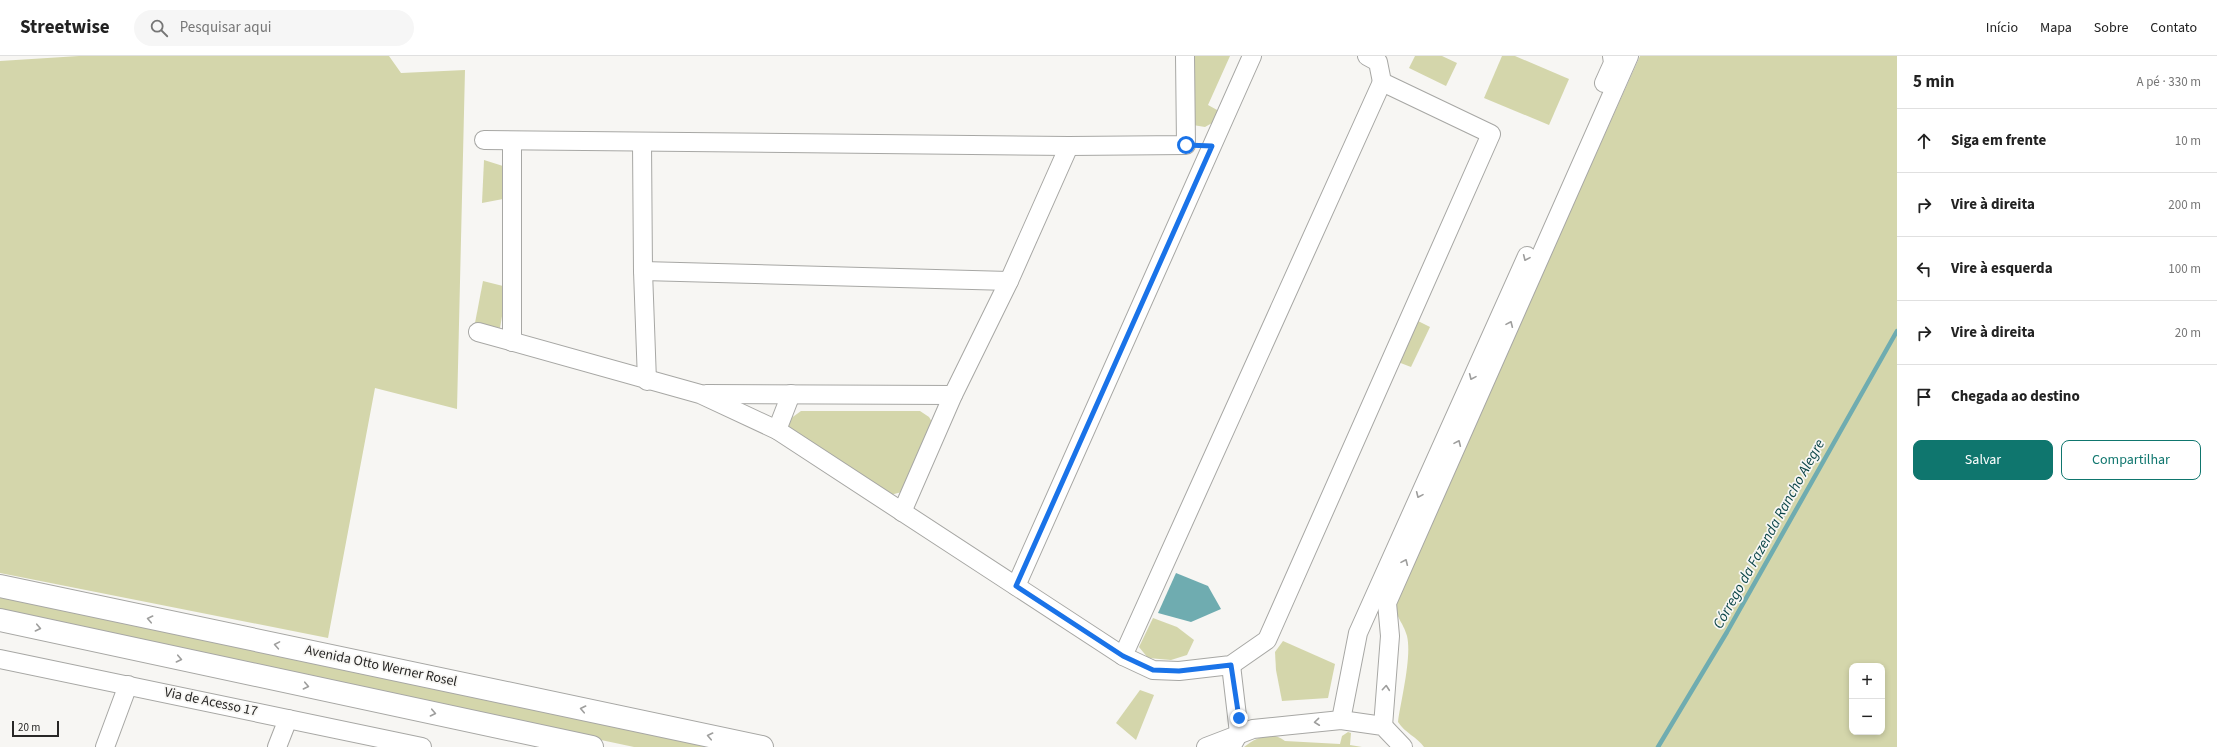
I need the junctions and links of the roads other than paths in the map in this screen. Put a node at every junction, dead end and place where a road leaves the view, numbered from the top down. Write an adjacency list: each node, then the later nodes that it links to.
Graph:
1 (1185, 56): 10 (street)
2 (1252, 56): 12 (street)
3 (1367, 56): 6 (street)
4 (1612, 56): 26 (street, one-way to 26)
5 (1629, 56): 27 (street, one-way to 5)
6 (1382, 82): 28 (street); 30 (street)
7 (484, 140): 8 (street)
8 (512, 141): 9 (street); 16 (street)
9 (642, 143): 11 (street); 13 (street)
10 (1186, 145): 11 (street); 12 (street)
11 (1068, 146): 14 (street)
12 (1212, 146): 24 (street)
13 (643, 270): 14 (street); 17 (street)
14 (1009, 280): 20 (street)
15 (478, 332): 16 (street)
16 (512, 342): 17 (street)
17 (647, 381): 18 (street)
18 (700, 394): 19 (street); 21 (street)
19 (790, 394): 20 (street); 21 (street)
20 (953, 395): 22 (street)
21 (777, 430): 22 (street)
22 (902, 512): 24 (street)
23 (0, 586): 40 (street, Avenida Otto Werner Rosel, one-way to 23)
24 (1016, 586): 28 (street)
25 (0, 620): 39 (street, one-way to 39)
26 (1358, 633): 27 (street); 33 (street)
27 (1390, 636): 34 (street, one-way to 27)
28 (1123, 656): 30 (street)
29 (0, 659): 31 (street, Via de Acesso 17)
30 (1231, 665): 35 (street)
31 (128, 685): 32 (street, Via de Acesso 17); 36 (street)
32 (288, 719): 37 (street); 38 (street, Via de Acesso 17)
33 (1341, 720): 34 (street); 35 (street, one-way to 35)
34 (1383, 726): 42 (street)
35 (1235, 740): 41 (street)
36 (105, 747)
37 (278, 747)
38 (422, 747)
39 (592, 747)
40 (762, 747)
41 (1206, 747)
42 (1403, 747)

